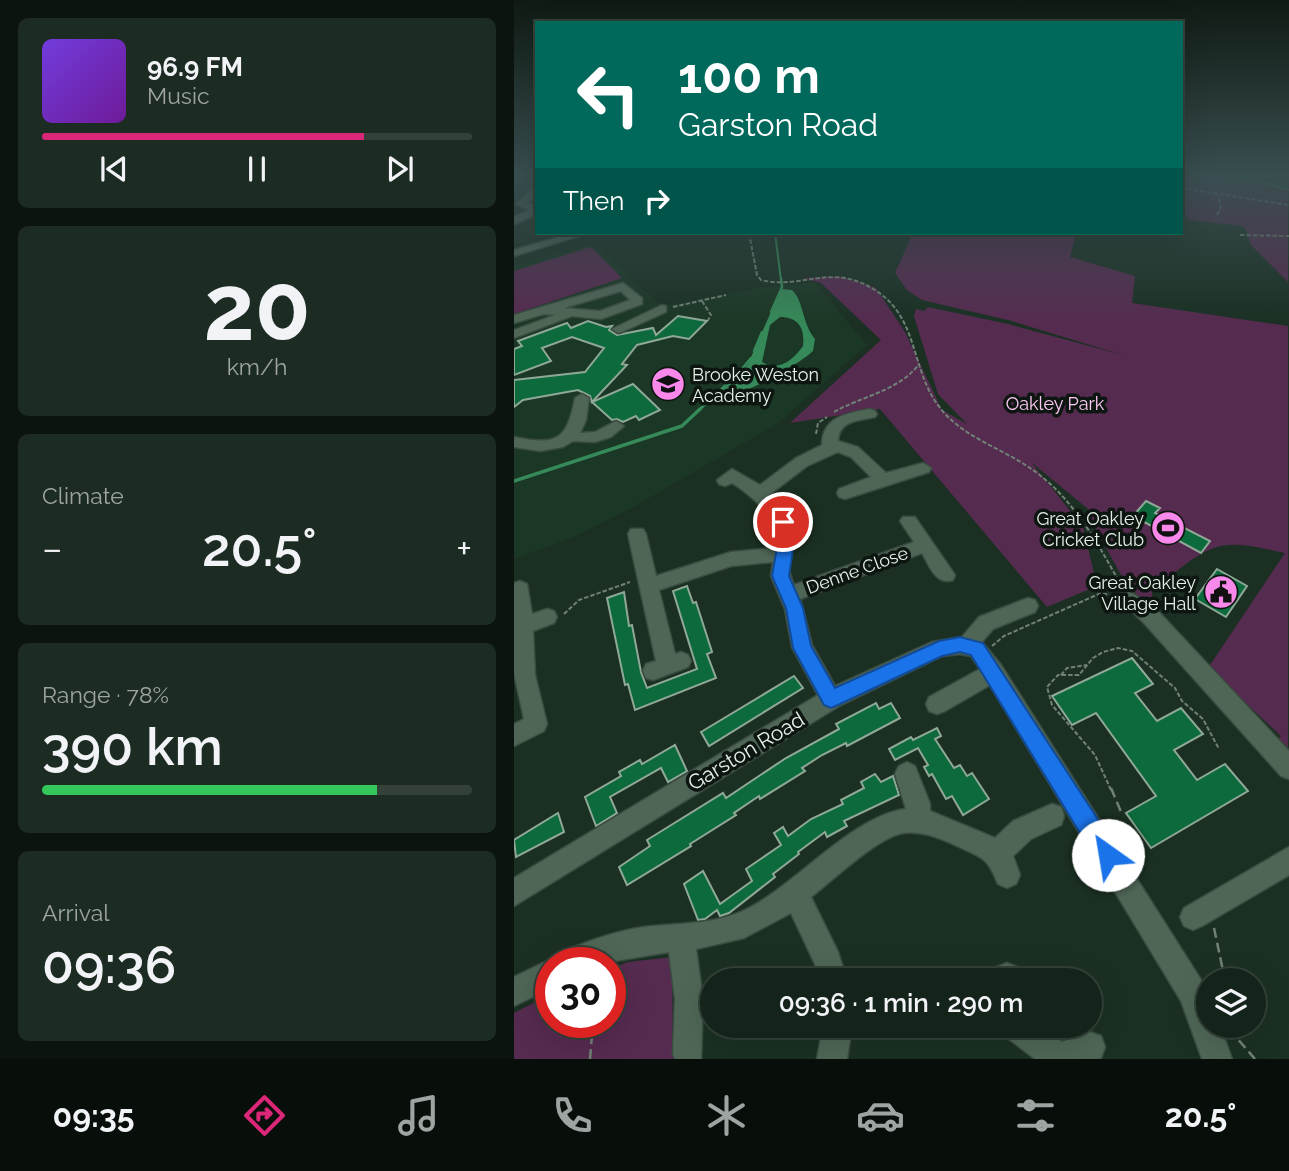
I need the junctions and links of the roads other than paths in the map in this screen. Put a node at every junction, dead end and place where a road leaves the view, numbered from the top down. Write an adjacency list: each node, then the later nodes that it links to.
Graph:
1 (577, 235): 2 (street)
2 (514, 253)
3 (626, 291): 5 (street); 6 (street); 7 (street)
4 (642, 304): 7 (street)
5 (540, 310): 6 (street); 8 (street)
6 (577, 313): 7 (street); 9 (street)
7 (601, 315)
8 (514, 319)
9 (514, 334)
10 (582, 398): 13 (street)
11 (870, 414): 15 (street)
12 (616, 426): 13 (street)
13 (571, 436): 14 (street)
14 (514, 442)
15 (826, 448): 17 (street); 20 (street)
16 (923, 468): 17 (street)
17 (878, 477): 19 (street)
18 (725, 480): 20 (street)
19 (845, 493)
20 (759, 494): 24 (street)
21 (909, 521): 23 (street)
22 (638, 534): 26 (street)
23 (925, 545): 25 (street); 28 (street, Denne Close)
24 (782, 554): 26 (street); 28 (street)
25 (946, 575)
26 (648, 581): 34 (street)
27 (520, 589): 32 (street)
28 (789, 596): 35 (street)
29 (1128, 598): 38 (street)
30 (1028, 606): 33 (street)
31 (547, 617): 32 (street)
32 (517, 628): 37 (street)
33 (981, 658): 35 (street, Garston Road); 36 (street); 56 (street)
34 (667, 666)
35 (831, 699): 43 (street, Garston Road)
36 (937, 704)
37 (514, 735)
38 (1289, 768)
39 (907, 774): 41 (street)
40 (1052, 816): 41 (street)
41 (917, 821): 44 (street)
42 (1289, 860): 45 (street)
43 (514, 893)
44 (796, 894): 46 (street); 48 (street)
45 (1199, 912)
46 (681, 938): 47 (street); 54 (street)
47 (618, 947)
48 (830, 968)
49 (535, 981): 50 (street)
50 (514, 992)
51 (836, 1038): 55 (street)
52 (1032, 1038): 53 (street)
53 (1090, 1047)
54 (688, 1054)
55 (832, 1059)
56 (1217, 1059)

